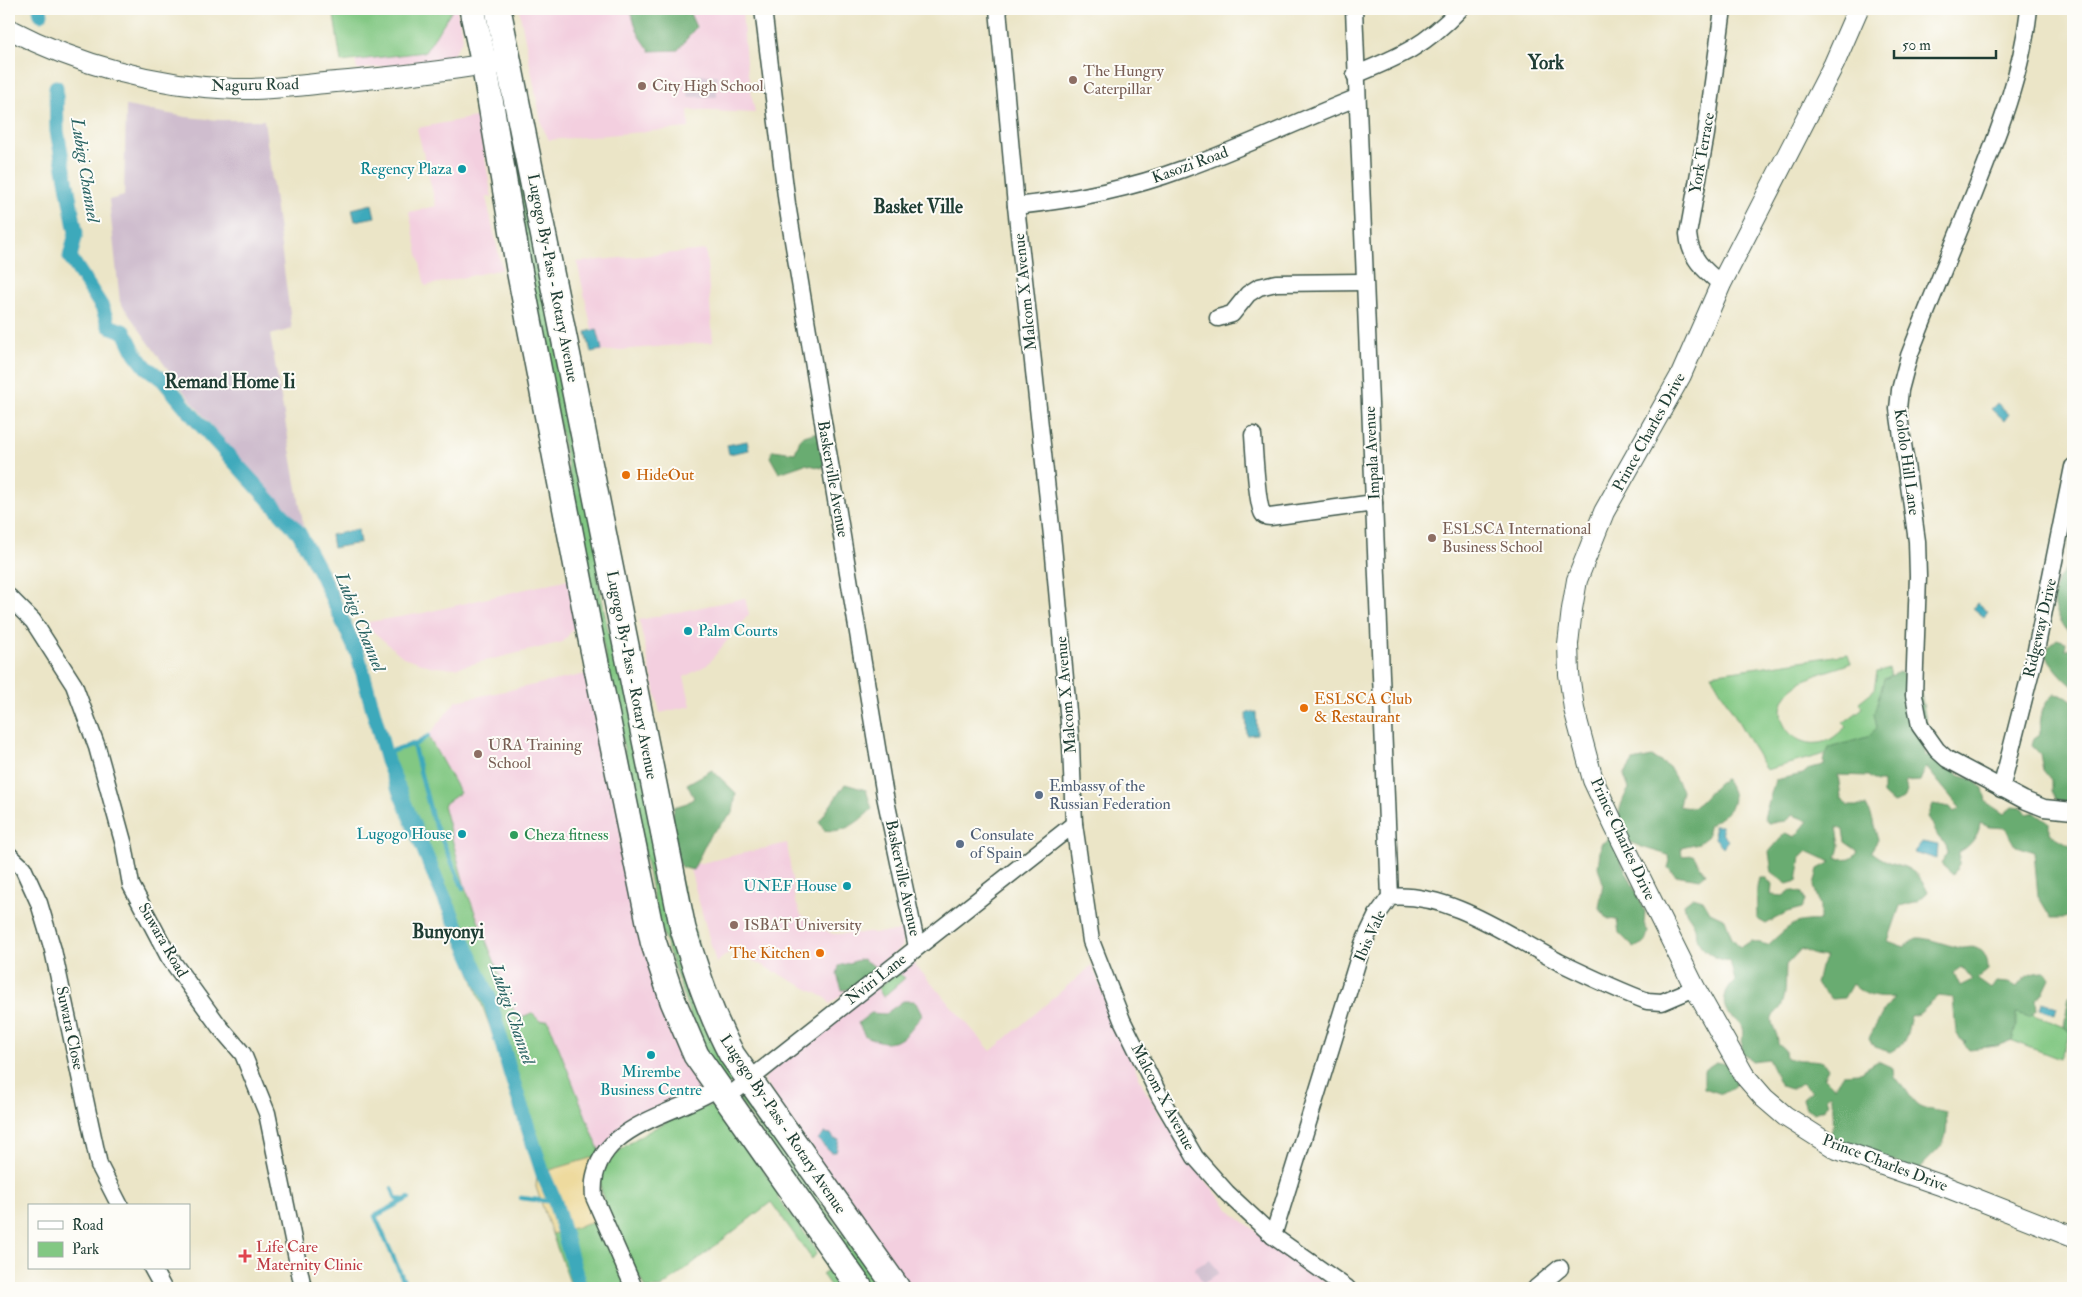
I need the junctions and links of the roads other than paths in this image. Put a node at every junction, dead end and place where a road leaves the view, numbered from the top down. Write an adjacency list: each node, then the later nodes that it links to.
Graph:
1 (472, 9): 12 (main road, Lugogo By-Pass - Rotary Avenue)
2 (498, 9): 11 (main road, Lugogo By-Pass - Rotary Avenue)
3 (763, 9): 28 (street, Baskerville Avenue)
4 (998, 9): 15 (street, Malcom X Avenue)
5 (1354, 9): 13 (street, Impala Avenue)
6 (1460, 9): 13 (street)
7 (1723, 9): 17 (street, York Terrace)
8 (1858, 9): 17 (street, Prince Charles Drive)
9 (2029, 9): 23 (street, Kololo Hill Lane)
10 (9, 29): 12 (street, Naguru Road)
11 (510, 60): 12 (street, Naguru Road); 30 (main road, Lugogo By-Pass - Rotary Avenue)
12 (484, 64): 31 (main road, Lugogo By-Pass - Rotary Avenue)
13 (1355, 75): 14 (street, Impala Avenue)
14 (1356, 98): 15 (street, Kasozi Road); 16 (street, Impala Avenue)
15 (1016, 206): 25 (street, Malcom X Avenue)
16 (1363, 282): 18 (street); 21 (street, Impala Avenue)
17 (1721, 284): 29 (street, Prince Charles Drive)
18 (1218, 318)
19 (1253, 435): 21 (street)
20 (2073, 467): 23 (street, Ridgeway Drive)
21 (1374, 503): 27 (street, Impala Avenue)
22 (9, 597): 38 (street, Suwara Road)
23 (2001, 789): 24 (street, Kololo Hill Lane)
24 (2073, 811)
25 (1074, 824): 28 (street, Nviri Lane); 33 (street, Malcom X Avenue)
26 (9, 855): 32 (street, Suwara Close)
27 (1390, 896): 29 (street, Ibis Vale); 33 (street, Ibis Vale)
28 (917, 947): 30 (street, Nviri Lane)
29 (1695, 988): 34 (street, Prince Charles Drive)
30 (748, 1079): 31 (street, Nviri Lane); 41 (main road, Lugogo By-Pass - Rotary Avenue)
31 (722, 1094): 39 (street, Nviri Lane); 40 (main road, Lugogo By-Pass - Rotary Avenue)
32 (119, 1204)
33 (1273, 1236): 42 (street, Malcom X Avenue)
34 (2073, 1237)
35 (1560, 1268): 43 (street)
36 (153, 1270): 37 (street)
37 (162, 1288)
38 (302, 1288)
39 (634, 1288)
40 (860, 1288)
41 (897, 1288)
42 (1347, 1288)
43 (1536, 1288)

